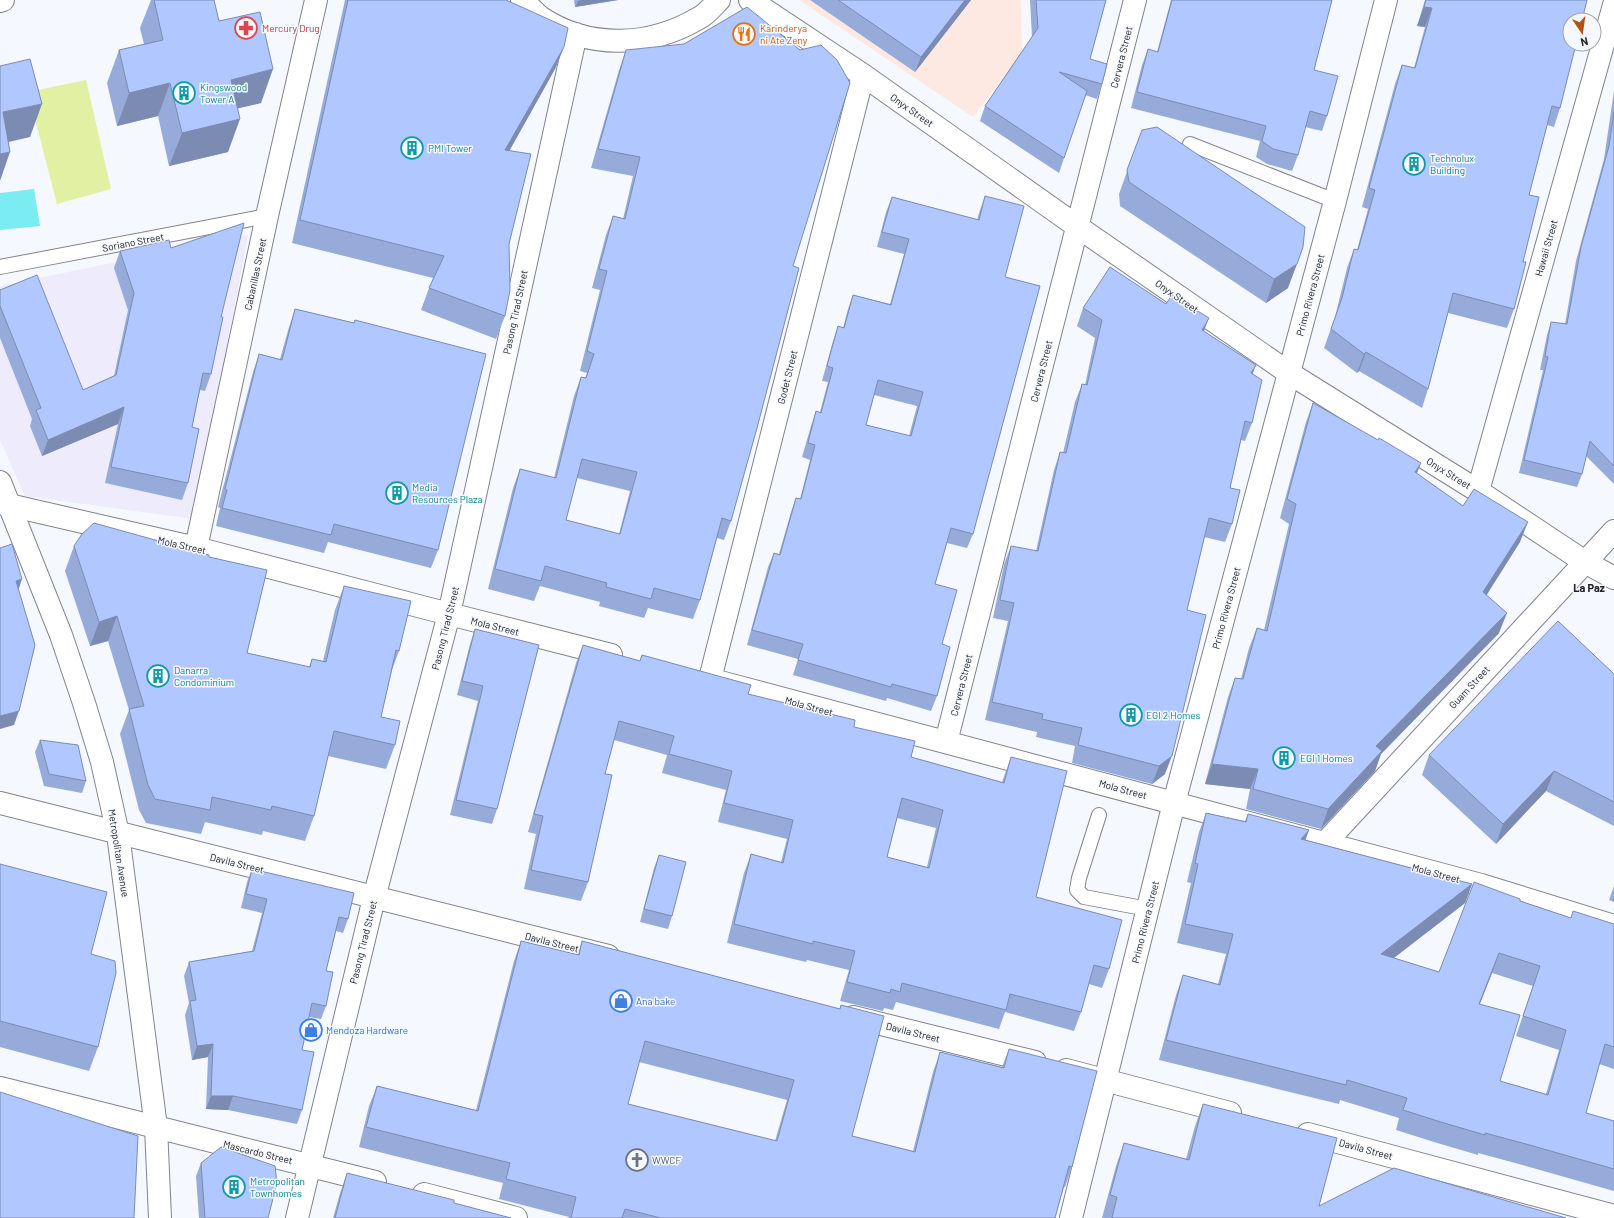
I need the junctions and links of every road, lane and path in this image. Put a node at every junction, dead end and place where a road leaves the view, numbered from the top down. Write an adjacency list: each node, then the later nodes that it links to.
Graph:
1 (0, 0): 2 (street)
2 (3, 0)
3 (316, 0): 14 (street, Cabanillas Street)
4 (522, 0): 10 (street)
5 (720, 0): 10 (street)
6 (750, 0): 11 (street, Onyx Street)
7 (1135, 0): 15 (street, Cervera Street)
8 (1386, 0): 13 (street, Primo Rivera Street)
9 (1614, 2): 19 (street, Hawaii Street)
10 (576, 34): 25 (street, Pasong Tirad Street)
11 (863, 75): 15 (street, Onyx Street); 27 (street, Godet Street)
12 (1190, 144): 13 (lane)
13 (1335, 201): 17 (street, Primo Rivera Street)
14 (267, 216): 16 (lane, Soriano Street); 22 (street, Cabanillas Street)
15 (1078, 227): 17 (street, Onyx Street); 28 (street, Cervera Street)
16 (0, 267)
17 (1289, 373): 19 (street, Onyx Street); 30 (street, Primo Rivera Street)
18 (0, 482): 20 (street, Metropolitan Avenue)
19 (1478, 491): 23 (street, Onyx Street)
20 (5, 505): 22 (street, Mola Street); 32 (street, Metropolitan Avenue)
21 (1614, 531): 23 (street, Guam Street)
22 (196, 548): 25 (street, Mola Street)
23 (1585, 562): 24 (street, Onyx Street); 33 (street, Guam Street)
24 (1614, 578)
25 (449, 614): 26 (street, Mola Street); 34 (street, Pasong Tirad Street)
26 (631, 660)
27 (700, 677): 28 (street, Mola Street)
28 (946, 742): 30 (street, Mola Street)
29 (0, 803): 32 (street, Davila Street)
30 (1174, 803): 33 (street, Mola Street); 35 (street, Primo Rivera Street)
31 (1099, 815): 35 (lane)
32 (118, 834): 34 (street, Davila Street); 42 (street, Metropolitan Avenue)
33 (1325, 843): 36 (street, Mola Street)
34 (374, 898): 37 (street, Davila Street); 44 (street, Pasong Tirad Street)
35 (1148, 910): 39 (street, Primo Rivera Street)
36 (1614, 926)
37 (628, 961)
38 (836, 1013): 39 (street, Davila Street)
39 (1106, 1080): 41 (street, Davila Street); 49 (street, Primo Rivera Street)
40 (0, 1088): 42 (street, Mascardo Street)
41 (1252, 1119)
42 (156, 1127): 44 (street, Mascardo Street); 46 (street, Metropolitan Avenue)
43 (1291, 1129): 45 (street, Davila Street)
44 (310, 1164): 47 (street, Pasong Tirad Street); 48 (street, Mascardo Street)
45 (1614, 1216)
46 (160, 1218)
47 (297, 1218)
48 (516, 1218)
49 (1071, 1218)

